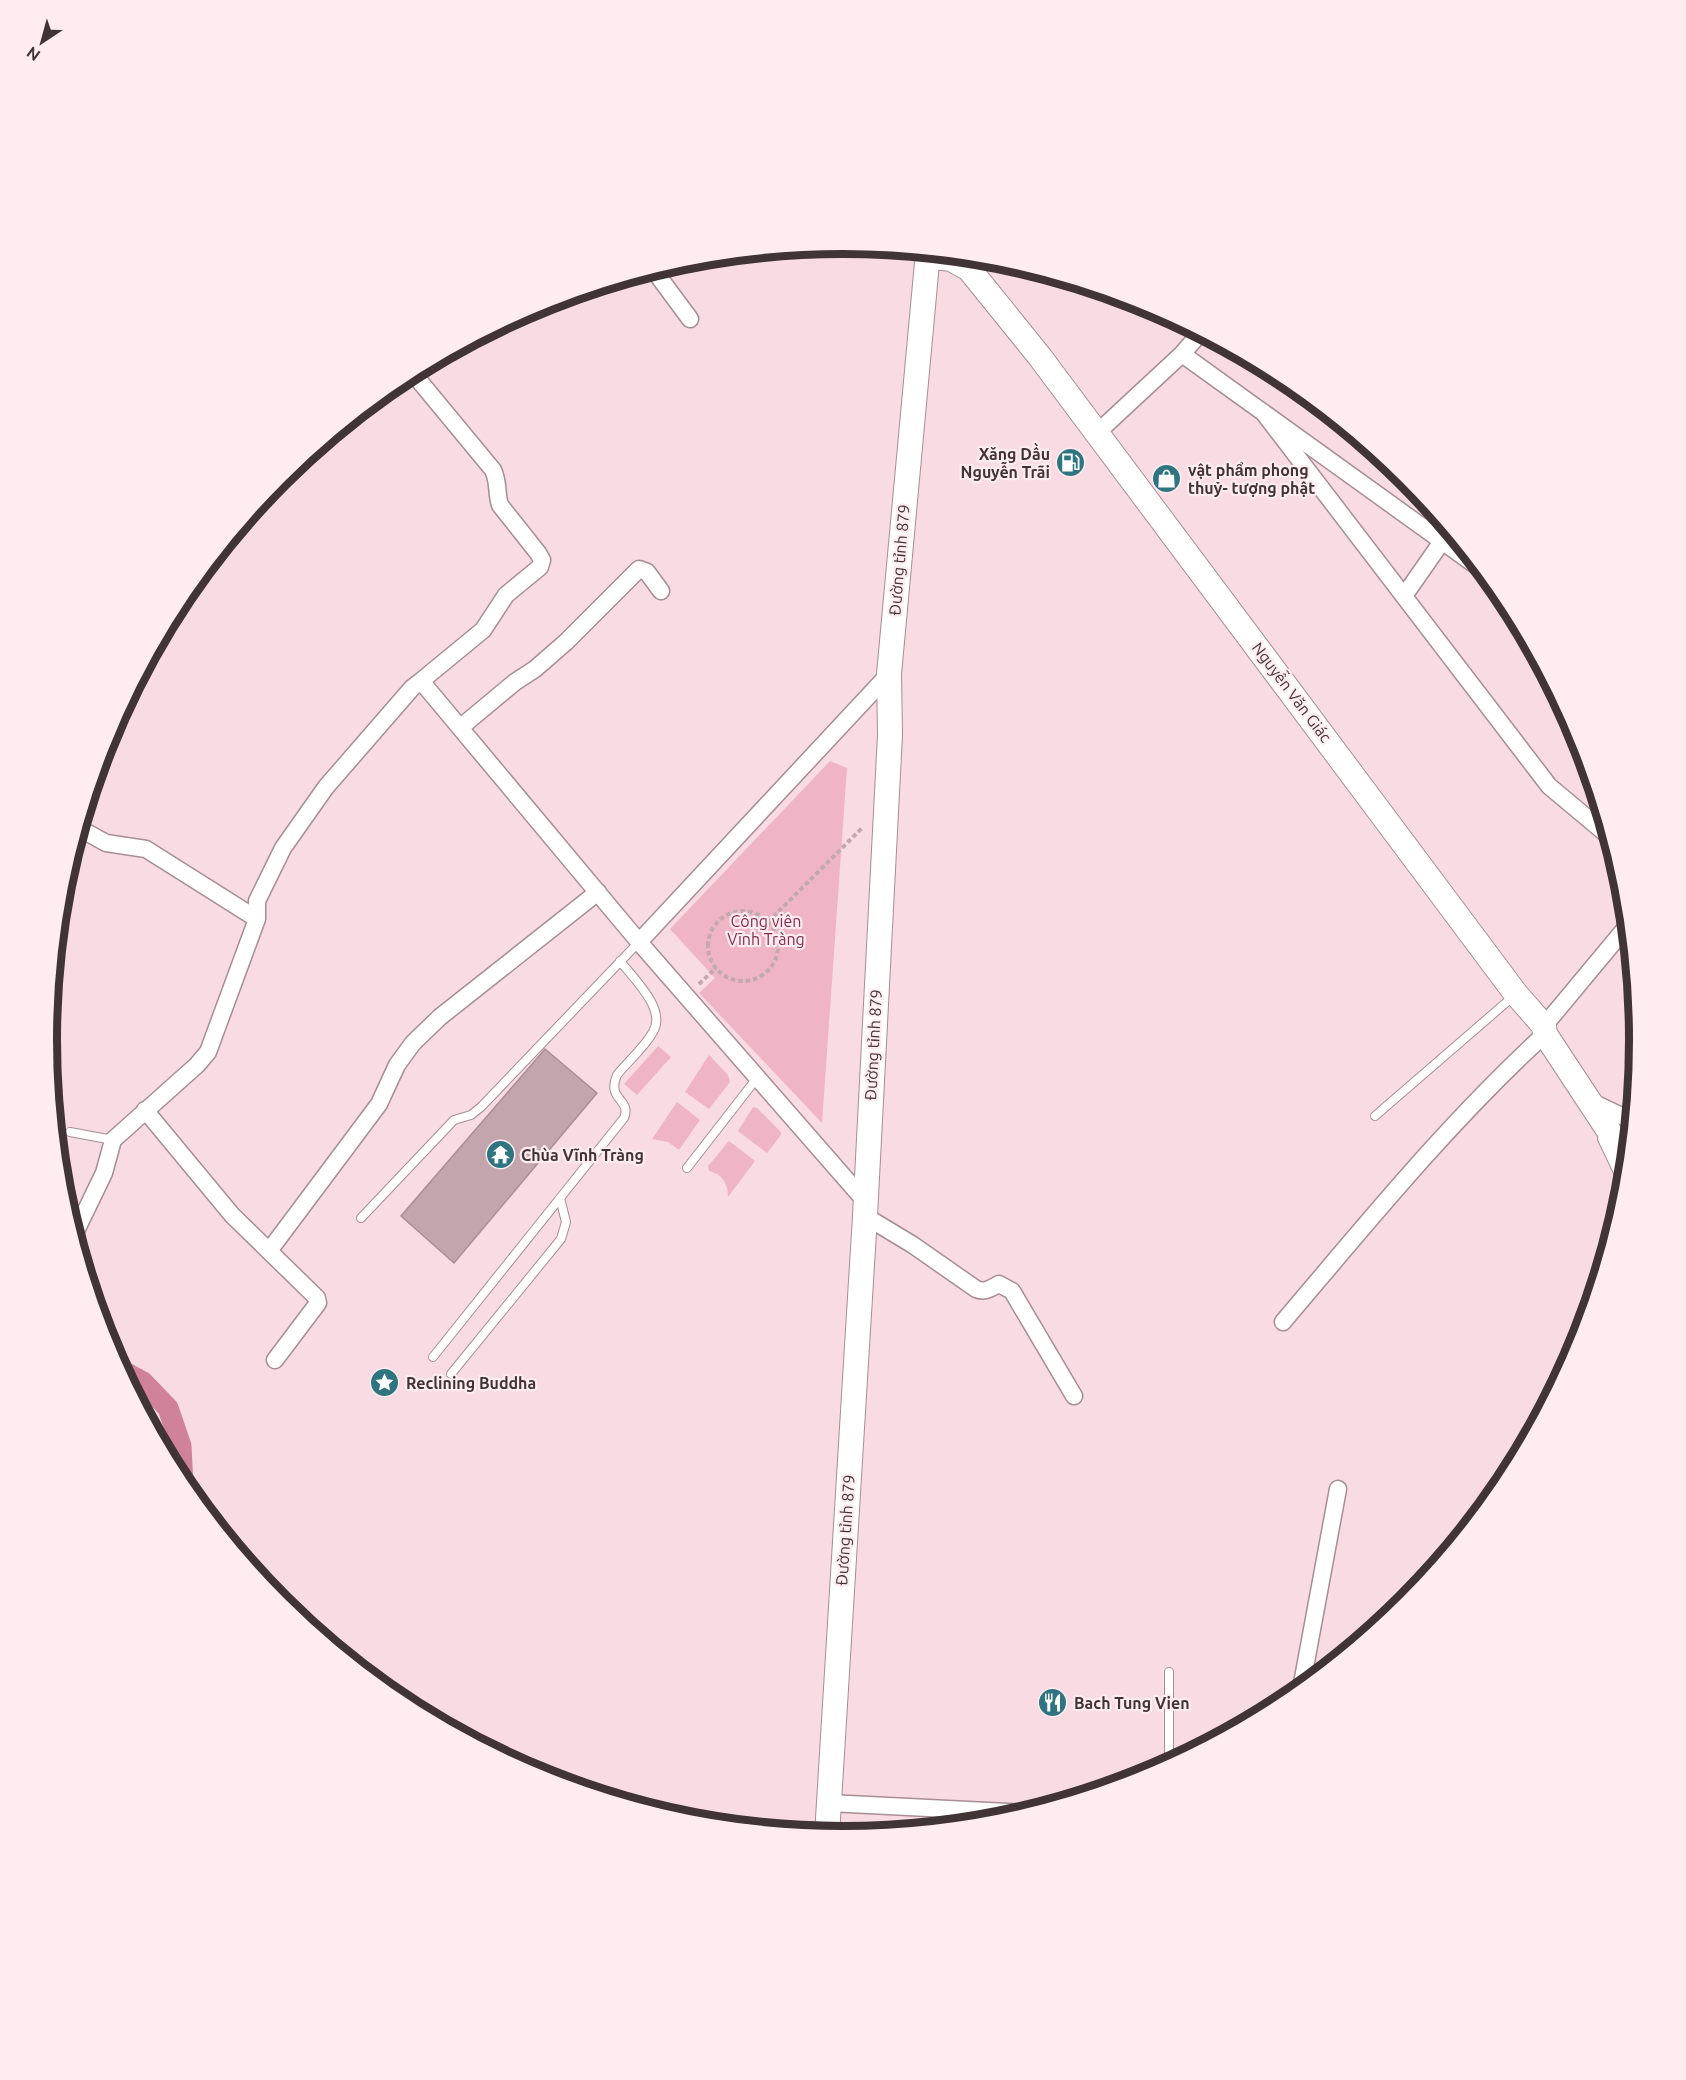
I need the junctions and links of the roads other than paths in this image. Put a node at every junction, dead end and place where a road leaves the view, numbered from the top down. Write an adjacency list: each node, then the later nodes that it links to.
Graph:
1 (928, 259): 14 (main road, Đường tỉnh 879)
2 (958, 263): 9 (main road, Nguyễn Văn Giác)
3 (662, 276): 4 (street)
4 (690, 319)
5 (1196, 338): 6 (street)
6 (1182, 354): 8 (street); 9 (street)
7 (418, 379): 15 (street)
8 (1263, 412): 10 (street); 13 (street)
9 (1098, 432): 24 (main road, Nguyễn Văn Giác)
10 (1445, 535)
11 (1446, 536): 13 (street)
12 (661, 591): 16 (street)
13 (1404, 596): 17 (street)
14 (889, 674): 22 (street); 37 (main road, Đường tỉnh 879)
15 (421, 681): 16 (street); 20 (street)
16 (461, 727): 19 (street)
17 (1599, 828)
18 (86, 832): 20 (street)
19 (598, 892): 22 (street); 40 (street)
20 (257, 919): 28 (street)
21 (1621, 933): 25 (street)
22 (639, 942): 23 (lane); 26 (street)
23 (620, 961): 36 (lane); 38 (lane)
24 (1516, 994): 25 (main road, Nguyễn Văn Giác); 29 (lane)
25 (1545, 1030): 27 (main road, Nguyễn Văn Giác); 41 (street)
26 (757, 1078): 34 (lane); 37 (street)
27 (1589, 1101): 30 (street); 33 (main road, Nguyễn Văn Giác); 35 (lane)
28 (145, 1110): 32 (street); 40 (street)
29 (1375, 1116)
30 (1624, 1117)
31 (70, 1132): 32 (lane)
32 (114, 1140): 39 (street)
33 (1621, 1149)
34 (687, 1168)
35 (1617, 1172)
36 (560, 1198): 42 (lane); 44 (lane)
37 (865, 1208): 45 (street); 50 (main road, Đường tỉnh 879)
38 (361, 1218)
39 (79, 1224)
40 (269, 1251): 43 (street)
41 (1283, 1322)
42 (433, 1357)
43 (274, 1360)
44 (451, 1374)
45 (1074, 1396)
46 (1338, 1489): 48 (street)
47 (1169, 1672): 49 (lane)
48 (1303, 1677)
49 (1169, 1755)
50 (829, 1803): 51 (street); 52 (main road, Đường tỉnh 879)
51 (994, 1811)
52 (828, 1825)

